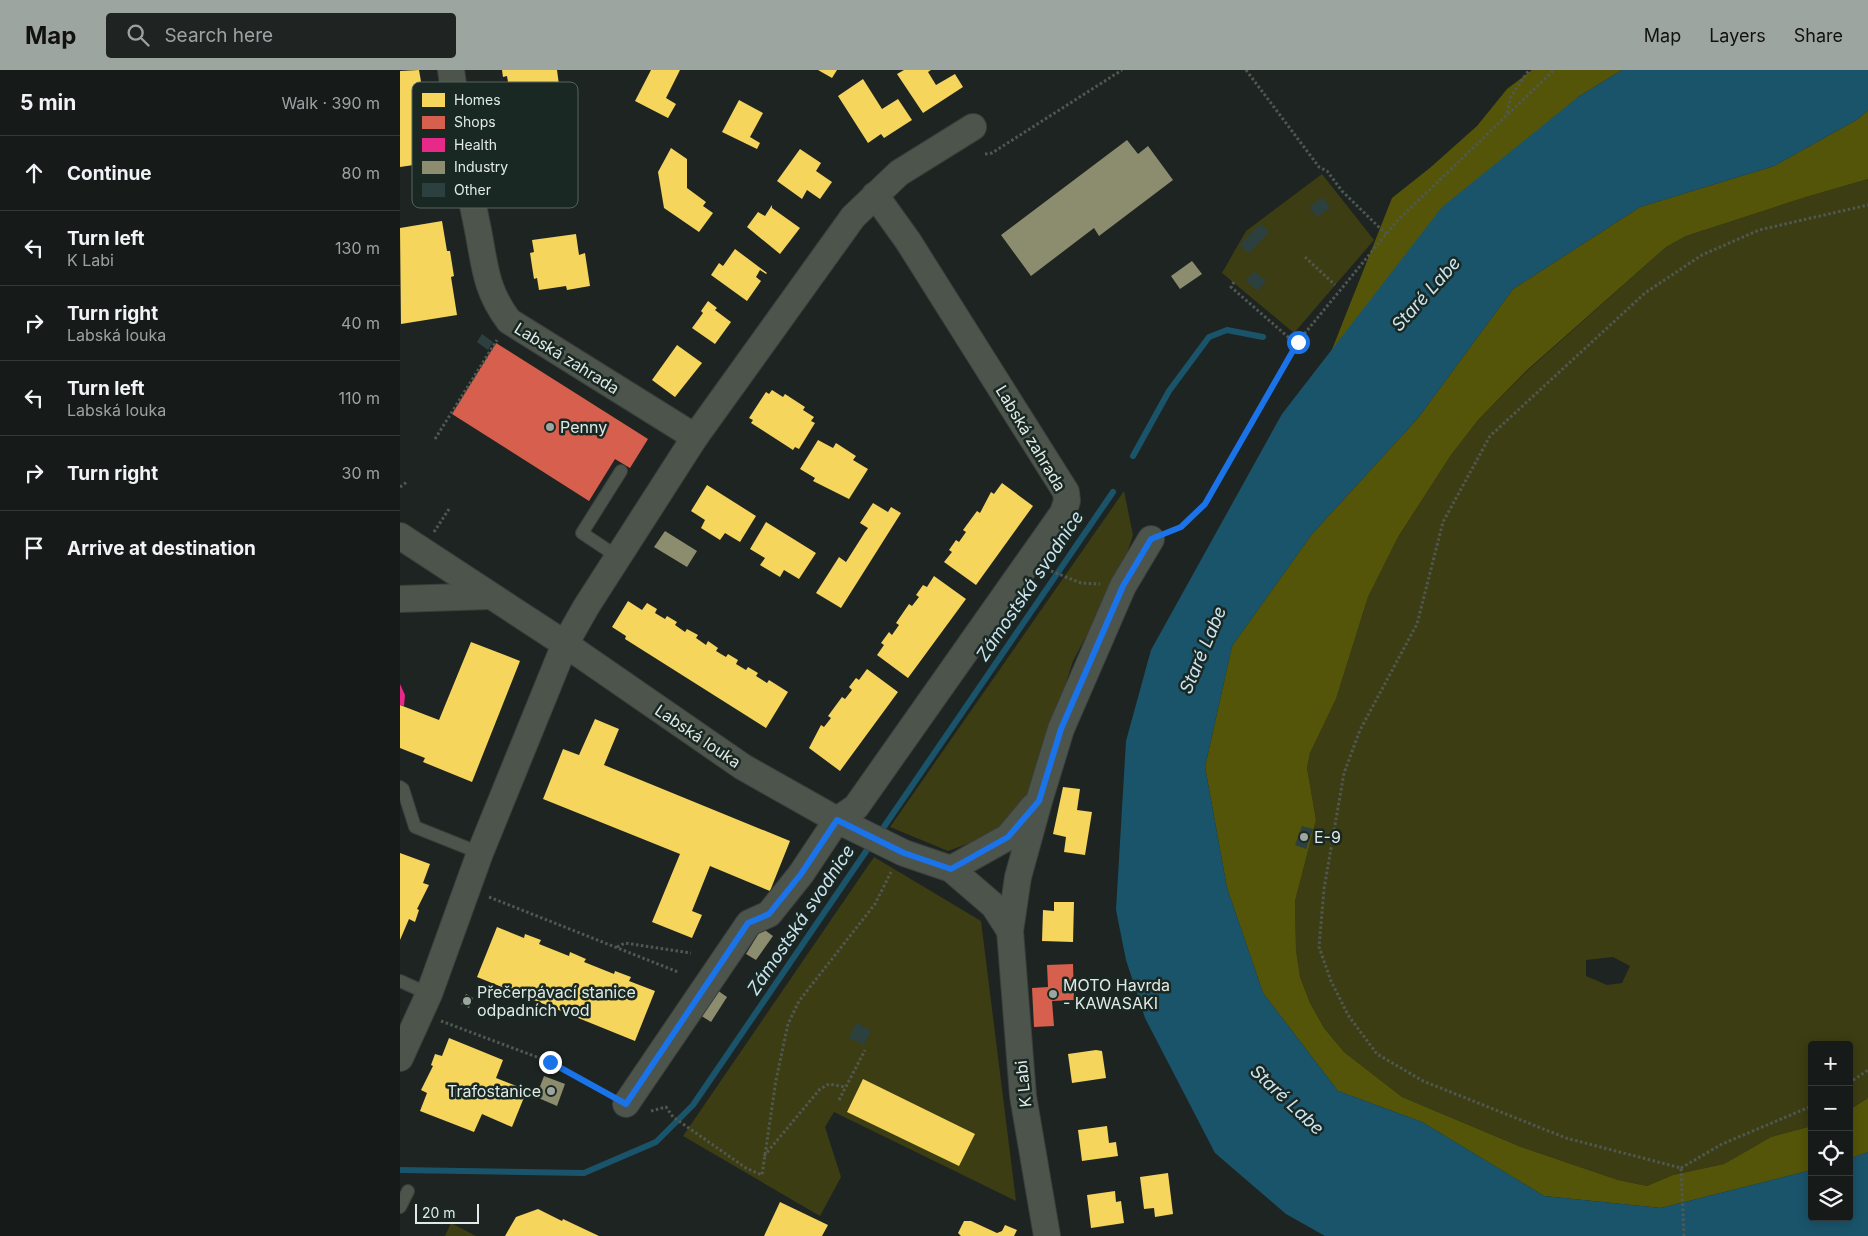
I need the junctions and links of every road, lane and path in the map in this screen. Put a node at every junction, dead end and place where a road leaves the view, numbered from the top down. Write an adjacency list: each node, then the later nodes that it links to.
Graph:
1 (1122, 70): 7 (path)
2 (1246, 70): 11 (path)
3 (1529, 70): 5 (path)
4 (1554, 70): 5 (path)
5 (1507, 113): 11 (path)
6 (973, 127): 8 (street)
7 (985, 154)
8 (875, 195): 17 (street); 32 (street, Labská zahrada)
9 (1868, 205): 53 (path)
10 (472, 208): 15 (street, Labská zahrada)
11 (1386, 234): 16 (path)
12 (1305, 257): 14 (path)
13 (1234, 282): 16 (path)
14 (1335, 285)
15 (509, 322): 17 (street, Labská zahrada); 18 (path)
16 (1296, 344): 23 (path)
17 (695, 437): 24 (street)
18 (435, 439)
19 (621, 471): 24 (lane)
20 (407, 482): 21 (path)
21 (400, 487)
22 (400, 536): 27 (street, Labská louka)
23 (1151, 539): 31 (street, K Labi)
24 (618, 556): 29 (street)
25 (1046, 569): 26 (path)
26 (1072, 580)
27 (489, 596): 28 (street); 29 (street, Labská louka)
28 (400, 598)
29 (565, 644): 32 (street, Labská louka); 34 (street)
30 (400, 787): 34 (lane)
31 (1039, 801): 35 (street, K Labi); 37 (street, K Labi)
32 (837, 820): 33 (street, Labská louka); 49 (street)
33 (898, 850): 35 (street, Labská louka); 52 (path)
34 (480, 853): 36 (street)
35 (951, 869): 37 (street, K Labi)
36 (467, 888): 38 (path); 42 (street)
37 (1010, 931): 56 (street, K Labi)
38 (616, 947): 39 (path); 40 (path)
39 (691, 953)
40 (678, 972)
41 (400, 981): 42 (lane)
42 (424, 1004): 44 (street); 49 (path)
43 (865, 1050): 47 (path)
44 (400, 1058)
45 (1868, 1070): 46 (path)
46 (1853, 1080)
47 (845, 1087): 48 (path); 52 (path)
48 (839, 1100)
49 (626, 1104)
50 (1808, 1108): 53 (path)
51 (673, 1117): 52 (path)
52 (764, 1156)
53 (1681, 1168): 57 (path)
54 (408, 1191): 55 (lane)
55 (400, 1207)
56 (1047, 1236)
57 (1684, 1236)

